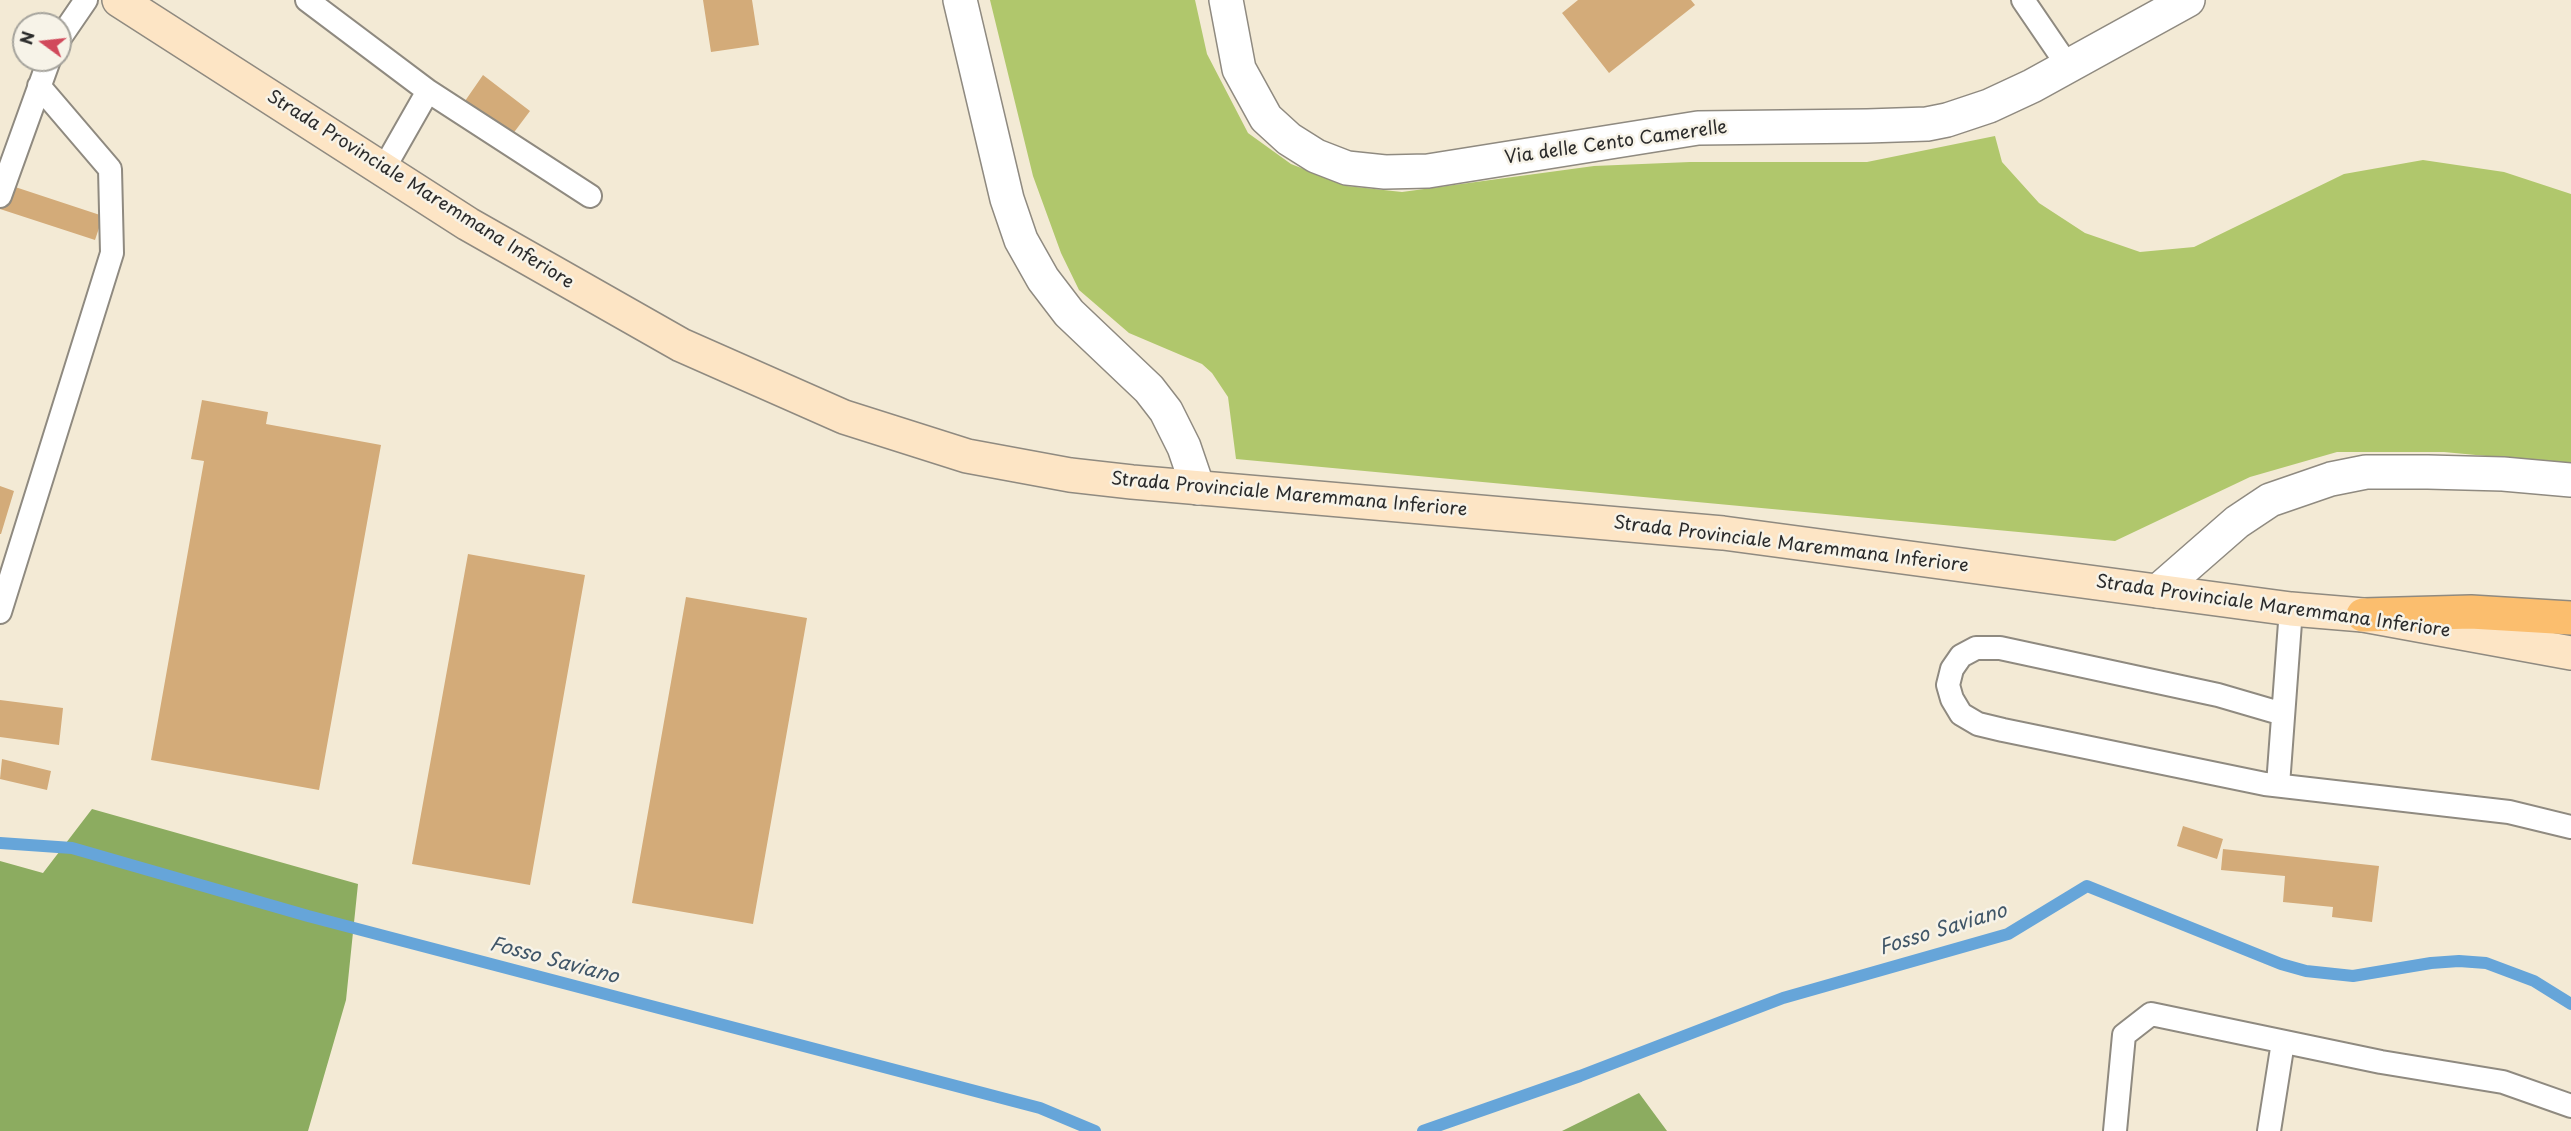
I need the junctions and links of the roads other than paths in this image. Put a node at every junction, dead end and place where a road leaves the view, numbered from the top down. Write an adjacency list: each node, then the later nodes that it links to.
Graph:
1 (86, 0): 8 (lane)
2 (119, 0): 13 (main road, Strada Provinciale Maremmana Inferiore)
3 (308, 0): 12 (lane)
4 (960, 0): 17 (street)
5 (1226, 0): 9 (street, Via delle Cento Camerelle)
6 (2023, 0): 9 (lane)
7 (2188, 0): 9 (street, Via delle Cento Camerelle)
8 (72, 20)
9 (2068, 66)
10 (44, 72): 11 (lane)
11 (39, 86): 14 (lane); 20 (lane)
12 (428, 91): 13 (lane); 15 (lane)
13 (383, 170): 17 (main road, Strada Provinciale Maremmana Inferiore)
14 (0, 196)
15 (590, 196)
16 (2571, 480): 18 (street)
17 (1198, 488): 18 (main road, Strada Provinciale Maremmana Inferiore)
18 (2158, 591): 19 (main road, Strada Provinciale Maremmana Inferiore)
19 (2291, 609): 21 (main road, Strada Provinciale Maremmana Inferiore); 24 (lane)
20 (0, 612)
21 (2363, 615): 22 (highway); 23 (main road, Strada Provinciale Maremmana Inferiore)
22 (2571, 618)
23 (2571, 653)
24 (2283, 714): 25 (lane); 25 (lane)
25 (2278, 785): 26 (lane)
26 (2571, 827)
27 (2283, 1042): 28 (lane); 29 (lane); 30 (lane)
28 (2571, 1106)
29 (2115, 1131)
30 (2269, 1131)

